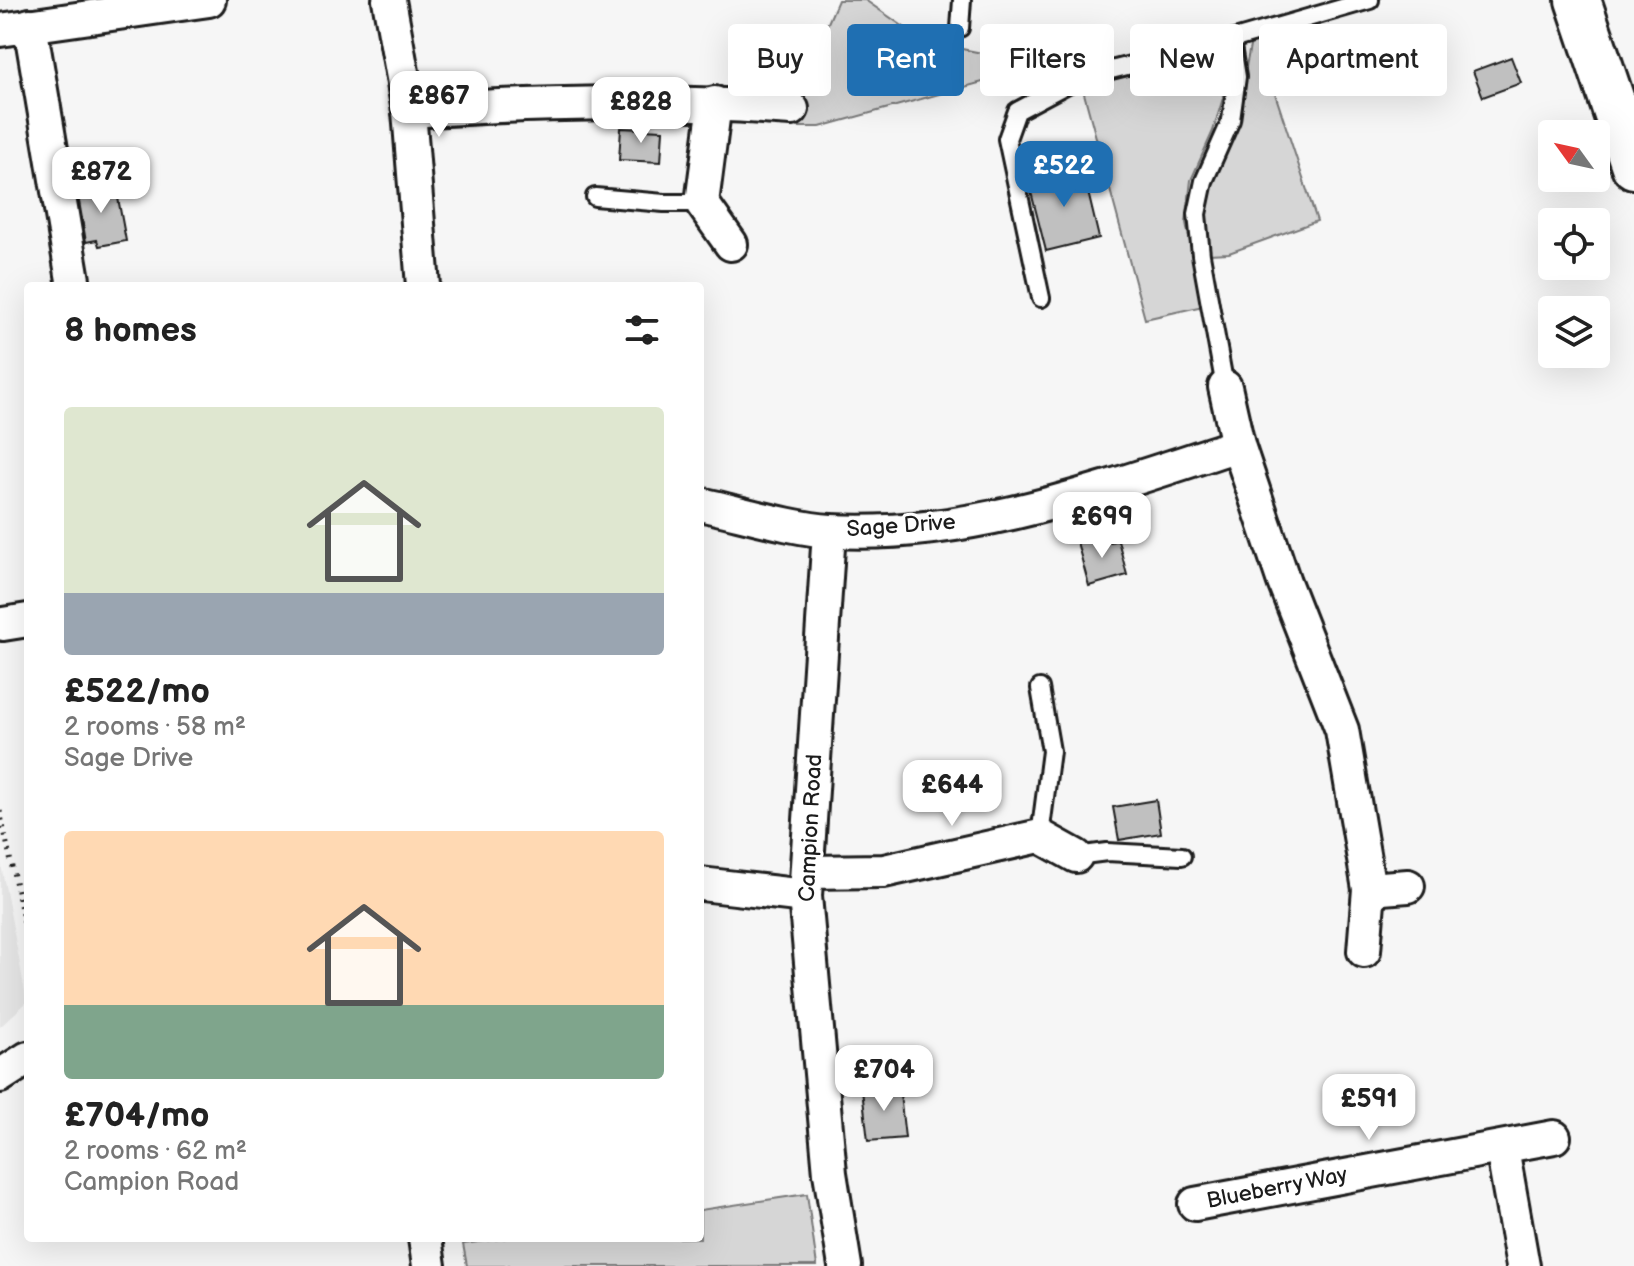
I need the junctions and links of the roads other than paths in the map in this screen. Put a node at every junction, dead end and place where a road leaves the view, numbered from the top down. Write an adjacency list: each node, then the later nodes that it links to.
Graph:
1 (209, 0): 7 (street)
2 (389, 0): 13 (street)
3 (962, 0): 6 (lane)
4 (1370, 0): 8 (lane)
5 (1578, 0): 14 (main road)
6 (960, 24)
7 (15, 28): 18 (street)
8 (1243, 37)
9 (1130, 65): 20 (lane)
10 (1234, 96): 21 (lane)
11 (715, 103): 12 (street); 13 (street); 16 (street)
12 (792, 109)
13 (409, 111): 19 (street)
14 (1634, 166)
15 (595, 197): 16 (lane)
16 (702, 203): 17 (street)
17 (731, 244)
18 (73, 282)
19 (423, 282)
20 (1041, 298)
21 (1225, 387): 22 (street)
22 (1238, 445): 24 (street, Sage Drive); 32 (street)
23 (704, 505): 24 (street, Sage Drive)
24 (829, 532): 30 (street, Campion Road)
25 (1040, 688): 26 (lane)
26 (1040, 836): 27 (street); 30 (street)
27 (1076, 856): 28 (lane)
28 (1182, 856)
29 (704, 884): 30 (street)
30 (806, 884): 41 (street, Campion Road)
31 (1408, 886): 32 (street)
32 (1369, 889): 33 (street)
33 (1364, 951)
34 (24, 1061): 35 (street)
35 (0, 1076)
36 (1554, 1137): 37 (street, Blueberry Way)
37 (1502, 1148): 38 (street, Blueberry Way); 42 (street)
38 (1195, 1204)
39 (426, 1242): 40 (street)
40 (429, 1266)
41 (845, 1266)
42 (1523, 1266)

